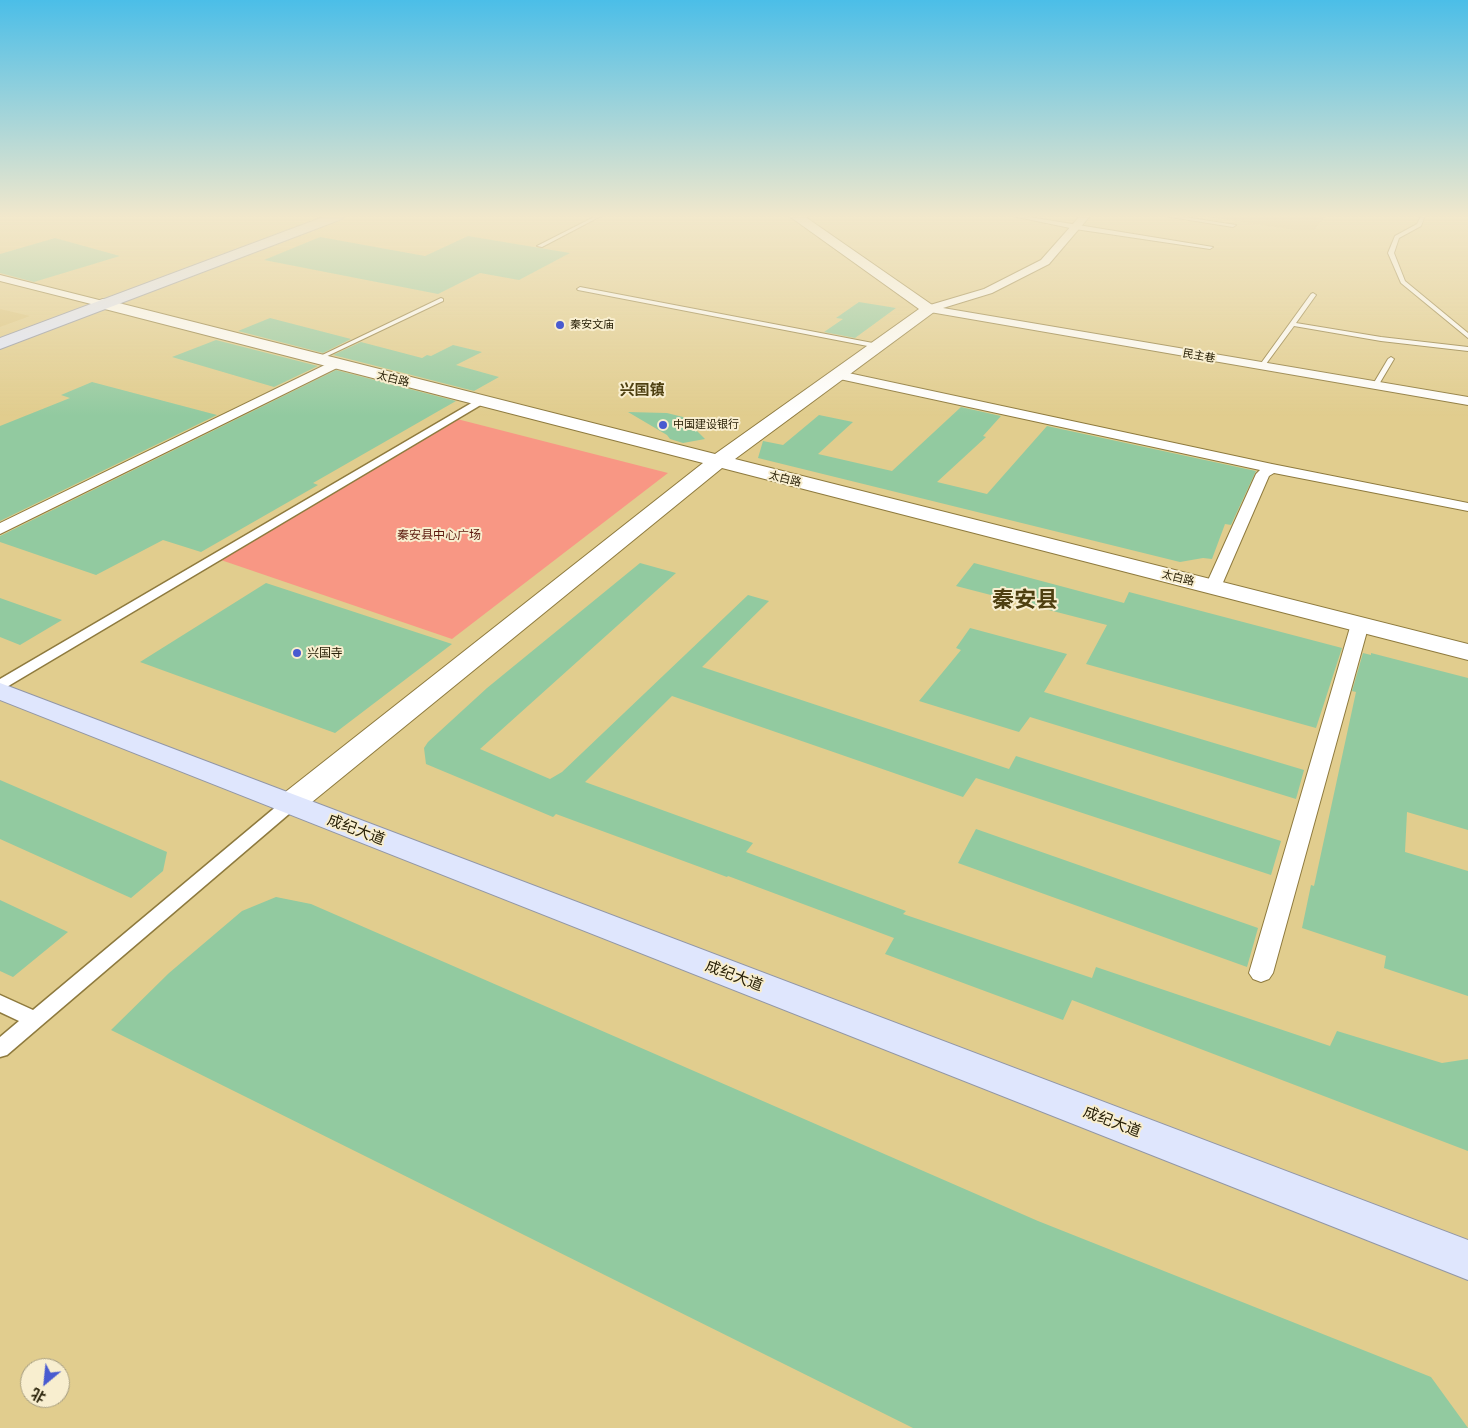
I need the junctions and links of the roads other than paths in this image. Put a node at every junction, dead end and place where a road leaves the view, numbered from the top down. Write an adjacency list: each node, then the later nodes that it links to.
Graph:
1 (18, 283): 9 (street)
2 (160, 283): 9 (main road)
3 (892, 283): 10 (main road)
4 (1004, 283): 10 (street)
5 (1404, 283): 12 (lane)
6 (580, 289): 14 (lane)
7 (1313, 295): 11 (lane)
8 (441, 300): 17 (lane)
9 (103, 304): 13 (main road); 17 (main road, 太白路)
10 (930, 309): 14 (main road); 18 (street, 民主巷)
11 (1293, 324): 15 (lane); 18 (lane)
12 (1468, 336)
13 (0, 344)
14 (878, 346): 19 (main road)
15 (1468, 349)
16 (1391, 359): 20 (lane)
17 (326, 361): 21 (main road, 太白路); 26 (street)
18 (1261, 367): 20 (street, 民主巷)
19 (838, 374): 23 (main road); 24 (street)
20 (1375, 386): 22 (street, 民主巷)
21 (480, 401): 23 (main road, 太白路); 30 (street)
22 (1468, 401)
23 (718, 462): 27 (main road, 太白路); 32 (main road)
24 (1272, 468): 25 (street); 27 (street)
25 (1468, 507)
26 (0, 529)
27 (1213, 587): 28 (main road, 太白路)
28 (1360, 624): 29 (main road, 太白路); 33 (street)
29 (1468, 652)
30 (0, 685)
31 (0, 692): 32 (main road, 成纪大道)
32 (290, 804): 35 (street); 37 (main road, 成纪大道)
33 (1261, 973)
34 (0, 1002): 35 (street)
35 (35, 1020): 36 (street)
36 (0, 1049)
37 (1468, 1260)

